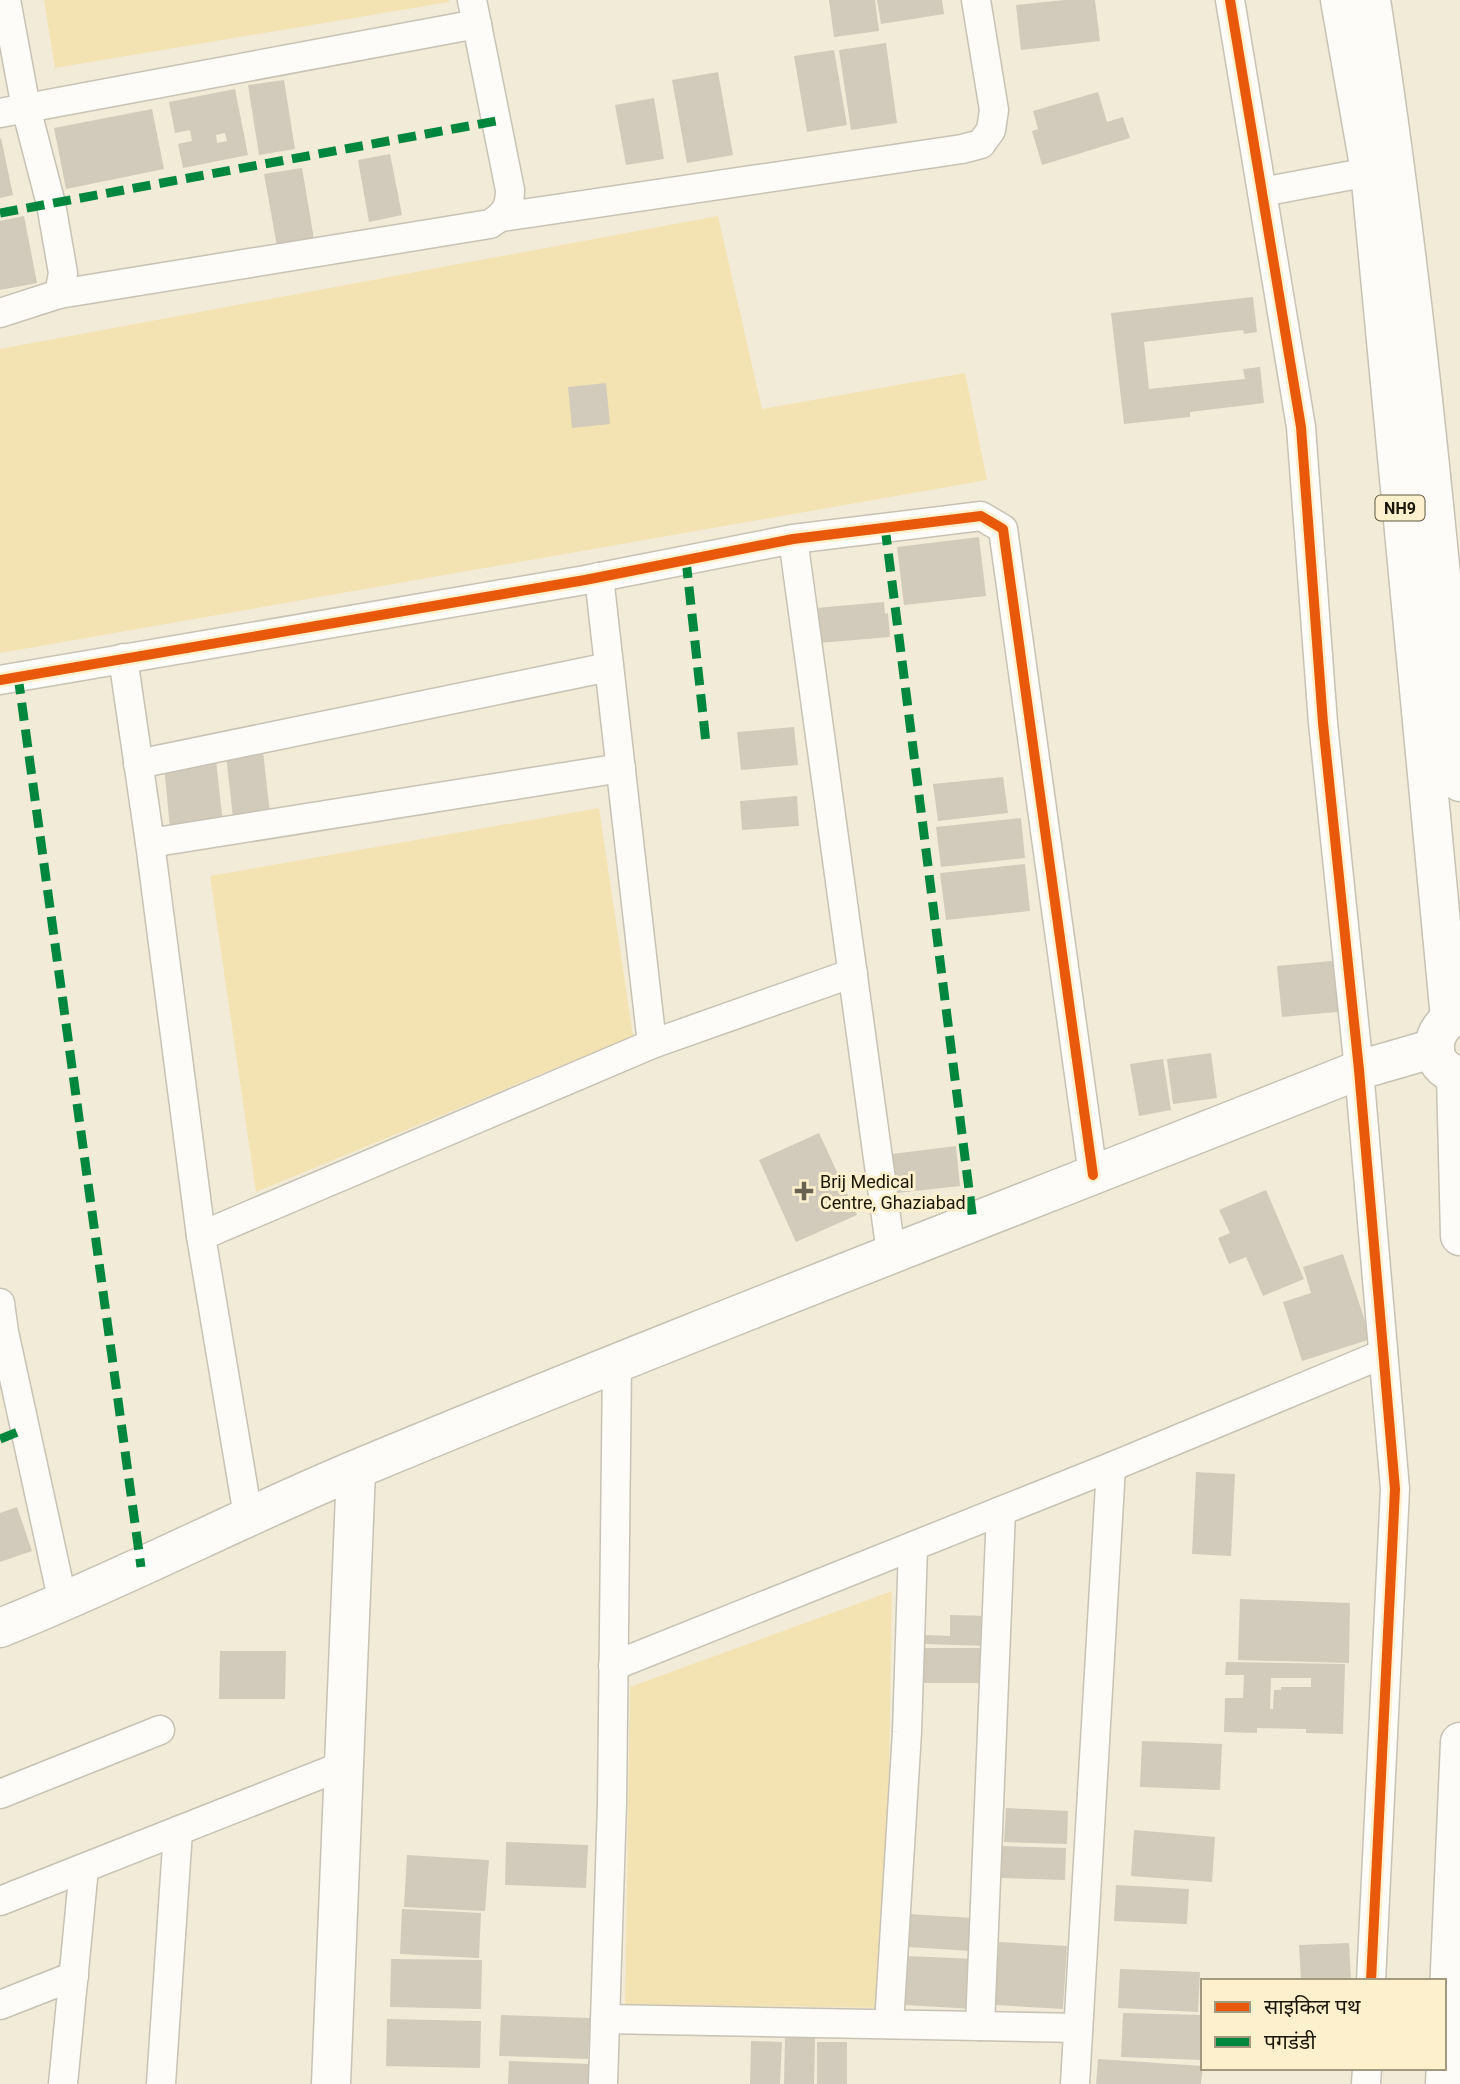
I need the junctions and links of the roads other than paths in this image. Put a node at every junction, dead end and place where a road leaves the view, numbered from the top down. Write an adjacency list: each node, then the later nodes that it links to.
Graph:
1 (6, 0): 7 (street)
2 (976, 0): 10 (street)
3 (1230, 0): 9 (street)
4 (1340, 0): 8 (main road, NH9)
5 (1371, 0): 8 (main road, NH9)
6 (478, 7): 7 (street); 10 (street)
7 (13, 111): 11 (street)
8 (1383, 169): 9 (street); 20 (main road, NH9); 24 (main road, NH9)
9 (1262, 192): 25 (street)
10 (502, 217): 11 (street)
11 (59, 294): 12 (street)
12 (0, 313)
13 (793, 539): 14 (street); 22 (street); 26 (street)
14 (599, 577): 15 (street); 16 (street)
15 (123, 658): 17 (street); 18 (street)
16 (609, 667): 18 (street); 19 (street)
17 (0, 680)
18 (138, 764): 21 (street)
19 (621, 768): 21 (street); 23 (street)
20 (1460, 782)
21 (150, 843): 27 (street)
22 (853, 973): 23 (street); 29 (street)
23 (652, 1044): 27 (street)
24 (1452, 1046): 25 (main road); 28 (main road, NH9)
25 (1359, 1070): 26 (main road); 32 (street)
26 (1093, 1175): 29 (main road)
27 (201, 1236): 37 (street)
28 (1460, 1236)
29 (891, 1253): 33 (main road)
30 (0, 1303): 31 (street)
31 (2, 1332): 39 (street)
32 (1383, 1354): 34 (street); 50 (street)
33 (617, 1364): 35 (main road); 41 (street)
34 (1111, 1467): 36 (street); 55 (street)
35 (356, 1470): 37 (main road); 44 (main road)
36 (1001, 1511): 38 (street); 54 (street)
37 (248, 1516): 39 (main road)
38 (913, 1547): 41 (street); 53 (street)
39 (63, 1602): 40 (main road)
40 (0, 1628)
41 (613, 1666): 52 (street)
42 (160, 1730): 45 (street)
43 (1460, 1742): 56 (main road)
44 (342, 1766): 46 (street); 59 (main road)
45 (0, 1794)
46 (178, 1831): 47 (street); 58 (street)
47 (83, 1868): 48 (street); 49 (street)
48 (0, 1901)
49 (74, 1976): 51 (street); 57 (street)
50 (1371, 1979)
51 (0, 2005)
52 (605, 2019): 53 (street); 60 (street)
53 (889, 2024): 54 (street)
54 (980, 2026): 55 (street)
55 (1078, 2028): 61 (street)
56 (1446, 2061)
57 (63, 2084)
58 (161, 2084)
59 (331, 2084)
60 (603, 2084)
61 (1075, 2084)

